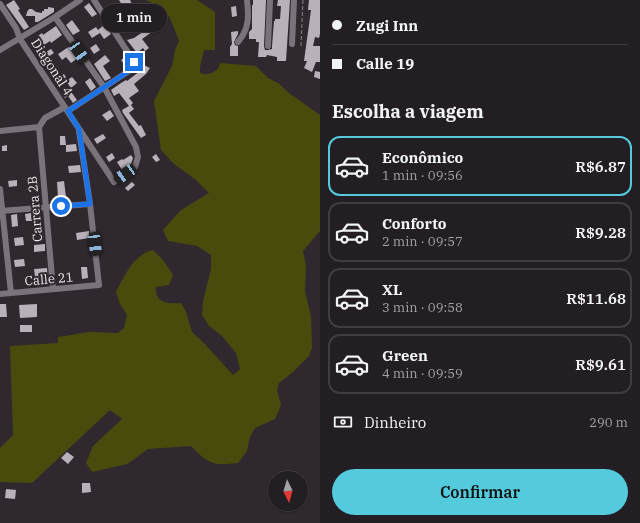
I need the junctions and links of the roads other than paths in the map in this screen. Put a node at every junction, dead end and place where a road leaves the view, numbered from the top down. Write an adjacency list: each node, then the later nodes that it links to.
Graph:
1 (80, 0): 7 (street)
2 (94, 0): 13 (street)
3 (247, 0): 9 (street)
4 (270, 0): 11 (street)
5 (294, 0): 10 (street)
6 (0, 4): 8 (street, Diagonal 4)
7 (55, 17): 8 (street); 13 (street)
8 (20, 39): 12 (street); 14 (street, Diagonal 4)
9 (238, 42)
10 (292, 44)
11 (268, 46)
12 (0, 50)
13 (104, 88): 14 (street); 16 (street, Diagonal 4)
14 (66, 109): 15 (street); 16 (street, Diagonal 4)
15 (39, 127): 17 (street); 20 (street, Carrera 2B)
16 (79, 129): 19 (street)
17 (0, 131)
18 (0, 190): 21 (street)
19 (90, 204): 20 (street); 22 (street, Calle 21)
20 (46, 207): 21 (street); 22 (street, Carrera 2B)
21 (1, 211): 23 (street)
22 (53, 289): 23 (street, Calle 21)
23 (11, 293): 24 (street, Calle 21)
24 (0, 294)

